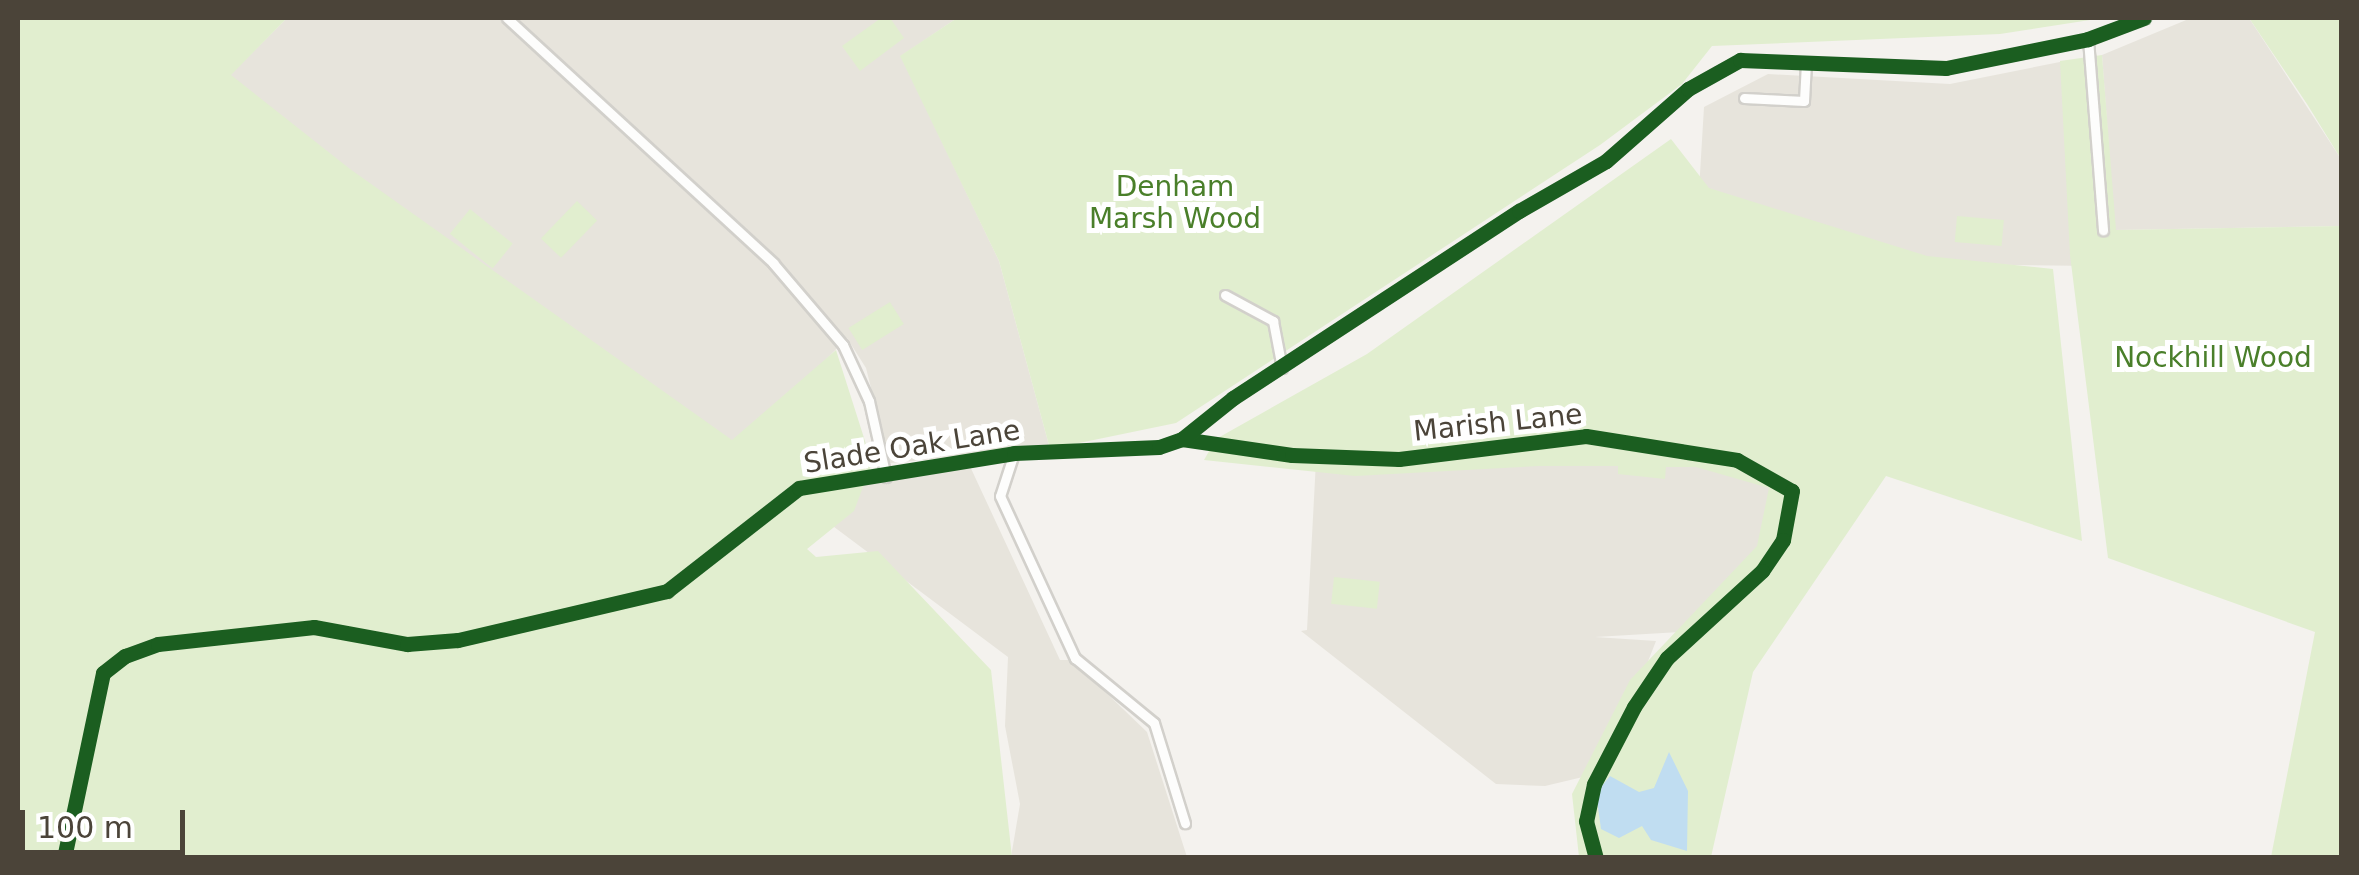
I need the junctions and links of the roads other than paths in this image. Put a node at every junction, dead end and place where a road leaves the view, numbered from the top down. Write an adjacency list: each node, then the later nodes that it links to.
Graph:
1 (507, 18): 11 (street)
2 (2144, 18): 3 (street, Slade Oak Lane)
3 (2088, 39): 4 (street, Slade Oak Lane); 6 (street)
4 (1806, 63): 5 (street); 8 (street, Slade Oak Lane)
5 (1744, 98)
6 (2102, 230)
7 (1225, 295): 8 (street)
8 (1282, 368): 9 (street, Slade Oak Lane)
9 (1182, 439): 10 (street, Slade Oak Lane); 14 (street, Marish Lane)
10 (1014, 453): 11 (street, Slade Oak Lane); 12 (street)
11 (886, 477): 13 (street, Slade Oak Lane)
12 (1185, 823)
13 (64, 858)
14 (1596, 858)

